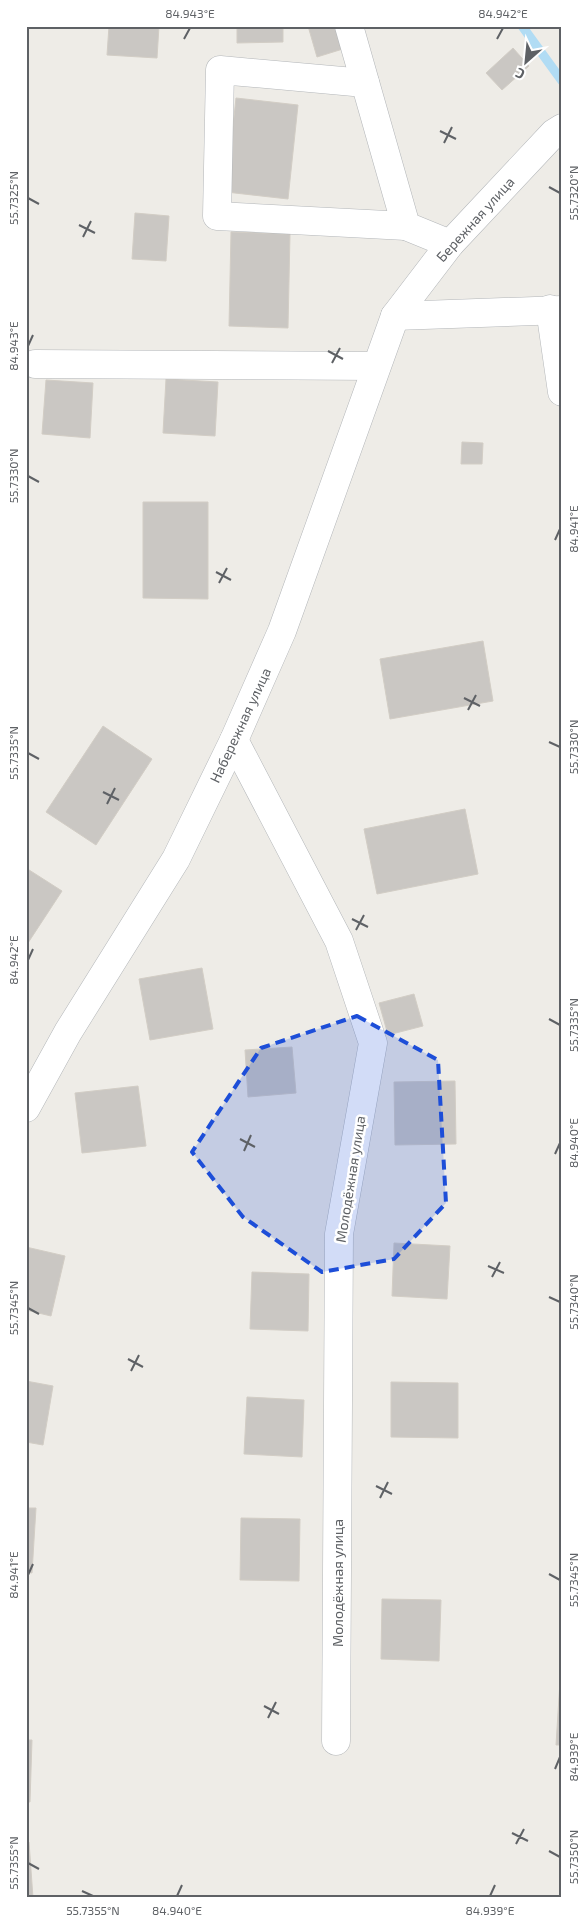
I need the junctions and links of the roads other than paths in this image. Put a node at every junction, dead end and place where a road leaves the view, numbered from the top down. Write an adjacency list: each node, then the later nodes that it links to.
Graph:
1 (349, 26): 2 (street)
2 (365, 83): 4 (street); 4 (street)
3 (562, 128): 5 (street, Бережная улица)
4 (406, 226): 5 (street)
5 (450, 244): 7 (street, Бережная улица)
6 (556, 309): 7 (street); 10 (street)
7 (396, 316): 9 (street, Набережная улица)
8 (35, 364): 9 (street)
9 (376, 366): 11 (street, Набережная улица)
10 (562, 392)
11 (234, 740): 12 (street, Набережная улица); 13 (street, Молодёжная улица)
12 (26, 1108)
13 (336, 1741)

